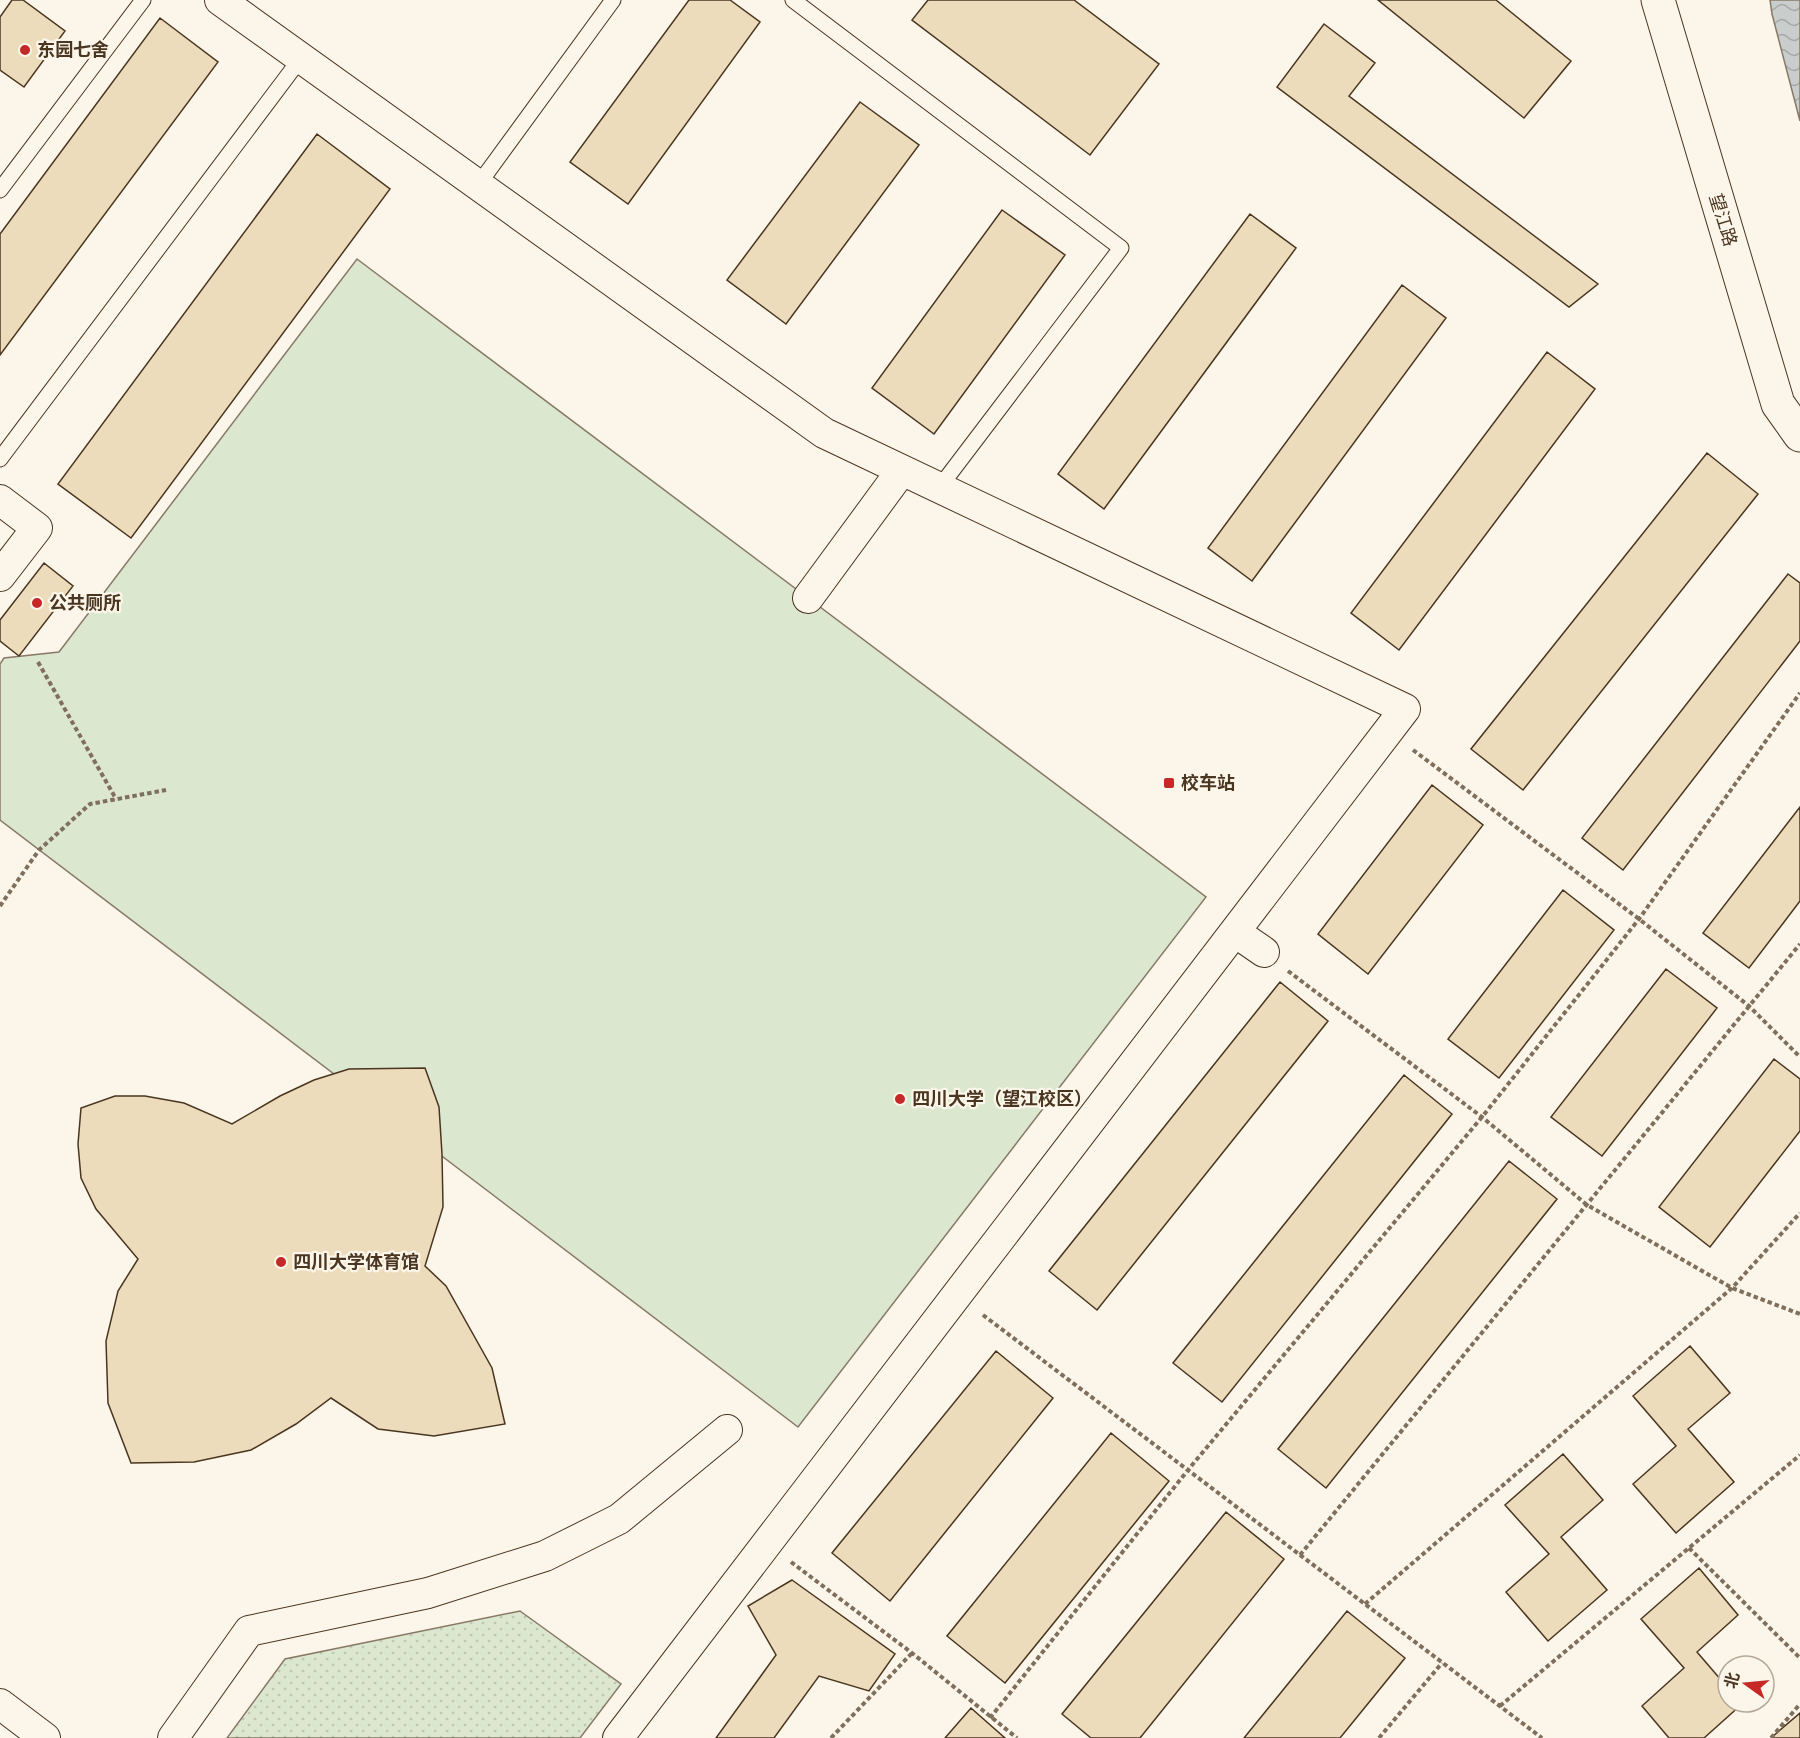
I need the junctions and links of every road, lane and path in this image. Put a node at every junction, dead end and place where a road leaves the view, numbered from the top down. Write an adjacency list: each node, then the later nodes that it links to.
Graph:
1 (143, 0): 8 (lane)
2 (220, 0): 6 (street)
3 (613, 0): 7 (lane)
4 (793, 0): 12 (lane)
5 (1658, 0): 9 (street, 望江路)
6 (301, 58): 7 (street); 10 (lane)
7 (478, 185): 11 (street)
8 (0, 190)
9 (1800, 435)
10 (0, 459)
11 (902, 470): 12 (street); 15 (street)
12 (939, 488): 23 (street)
13 (0, 500): 14 (street)
14 (0, 576)
15 (808, 598)
16 (38, 662): 20 (path)
17 (1800, 693): 22 (path)
18 (1410, 748): 22 (path)
19 (166, 790): 20 (path)
20 (116, 799): 21 (path)
21 (0, 906)
22 (1639, 919): 26 (path); 28 (path)
23 (1235, 932): 25 (street); 50 (street)
24 (1800, 944): 26 (path)
25 (1263, 952): 28 (path)
26 (1749, 1006): 27 (path); 29 (path)
27 (1800, 1057)
28 (1482, 1117): 29 (path); 36 (path)
29 (1587, 1204): 31 (path); 38 (path)
30 (1800, 1213): 31 (path)
31 (1732, 1288): 33 (path); 40 (path)
32 (981, 1314): 36 (path)
33 (1800, 1314)
34 (727, 1430): 49 (street)
35 (1800, 1455): 37 (path)
36 (1188, 1470): 38 (path); 47 (path)
37 (1689, 1548): 42 (path); 46 (path)
38 (1300, 1555): 40 (path)
39 (788, 1560): 41 (path)
40 (1365, 1604): 43 (path)
41 (912, 1653): 47 (path); 51 (path)
42 (1800, 1658)
43 (1442, 1663): 46 (path); 53 (path)
44 (0, 1704): 48 (street)
45 (1800, 1704): 55 (path)
46 (1500, 1706): 54 (path)
47 (990, 1718): 52 (path)
48 (45, 1738)
49 (173, 1738)
50 (618, 1738)
51 (831, 1738)
52 (1017, 1738)
53 (1379, 1738)
54 (1542, 1738)
55 (1771, 1738)

